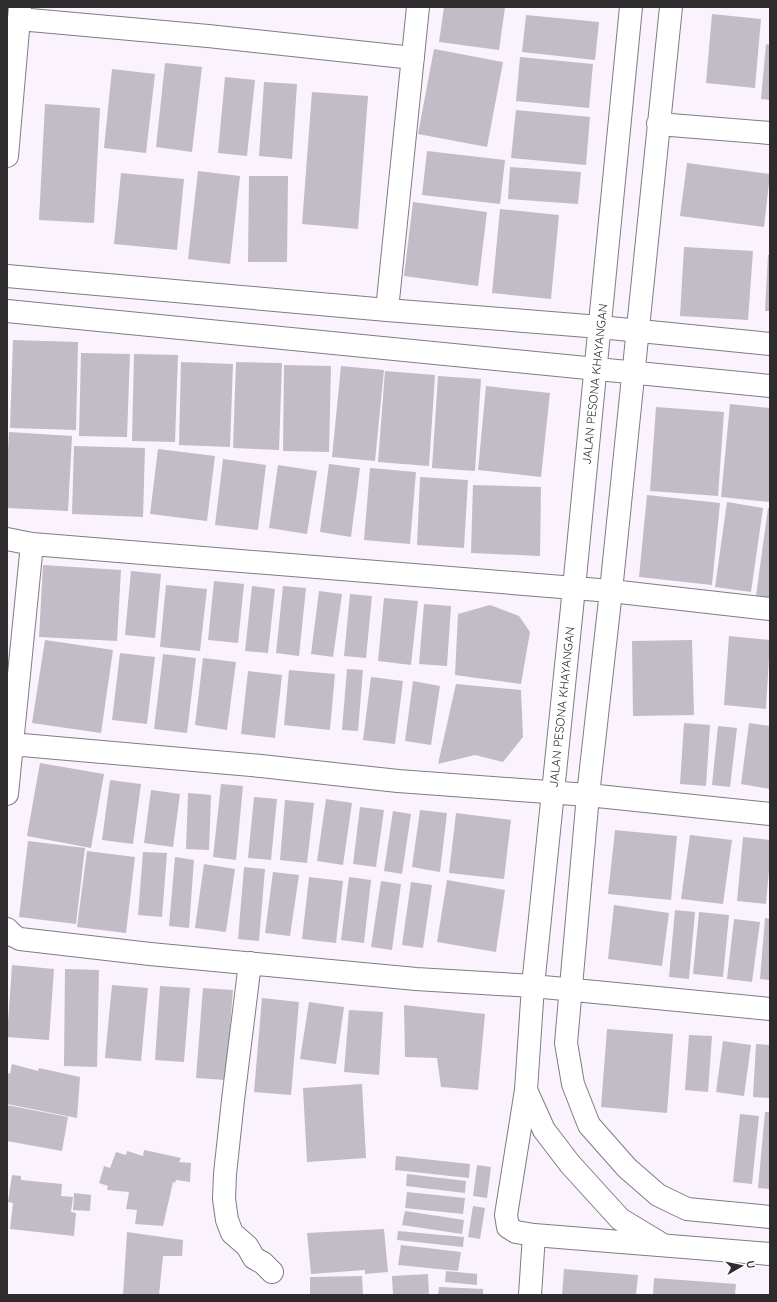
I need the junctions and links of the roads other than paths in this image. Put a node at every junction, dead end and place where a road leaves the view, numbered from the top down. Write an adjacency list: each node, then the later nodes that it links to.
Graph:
1 (418, 7): 5 (street)
2 (631, 7): 12 (street, JALAN PESONA KHAYANGAN)
3 (671, 7): 6 (street)
4 (19, 13): 5 (street); 8 (street)
5 (413, 58): 10 (street)
6 (658, 124): 7 (street); 13 (street)
7 (770, 133)
8 (7, 156)
9 (7, 276): 10 (street)
10 (387, 310): 12 (street)
11 (7, 311): 15 (street)
12 (600, 327): 13 (street); 15 (street, JALAN PESONA KHAYANGAN)
13 (637, 331): 14 (street); 16 (street)
14 (770, 344)
15 (596, 368): 16 (street); 20 (street, JALAN PESONA KHAYANGAN)
16 (633, 373): 17 (street); 21 (street)
17 (770, 386)
18 (7, 539): 19 (street)
19 (32, 544): 20 (street); 23 (street)
20 (574, 588): 21 (street); 24 (street, JALAN PESONA KHAYANGAN)
21 (611, 591): 22 (street); 26 (street)
22 (770, 609)
23 (11, 744): 24 (street); 25 (street)
24 (553, 792): 26 (street); 30 (street, JALAN PESONA KHAYANGAN)
25 (7, 794)
26 (588, 795): 27 (street); 31 (street)
27 (770, 814)
28 (7, 929): 29 (street)
29 (250, 963): 30 (street); 38 (street)
30 (533, 986): 31 (street); 33 (street, JALAN PESONA KHAYANGAN)
31 (570, 989): 32 (street); 34 (street)
32 (770, 1009)
33 (526, 1090): 35 (street); 36 (street, JALAN PESONA KHAYANGAN)
34 (770, 1217)
35 (534, 1235): 36 (street); 39 (street)
36 (663, 1245): 37 (street, JALAN PESONA KHAYANGAN)
37 (770, 1254)
38 (272, 1272)
39 (530, 1295)

